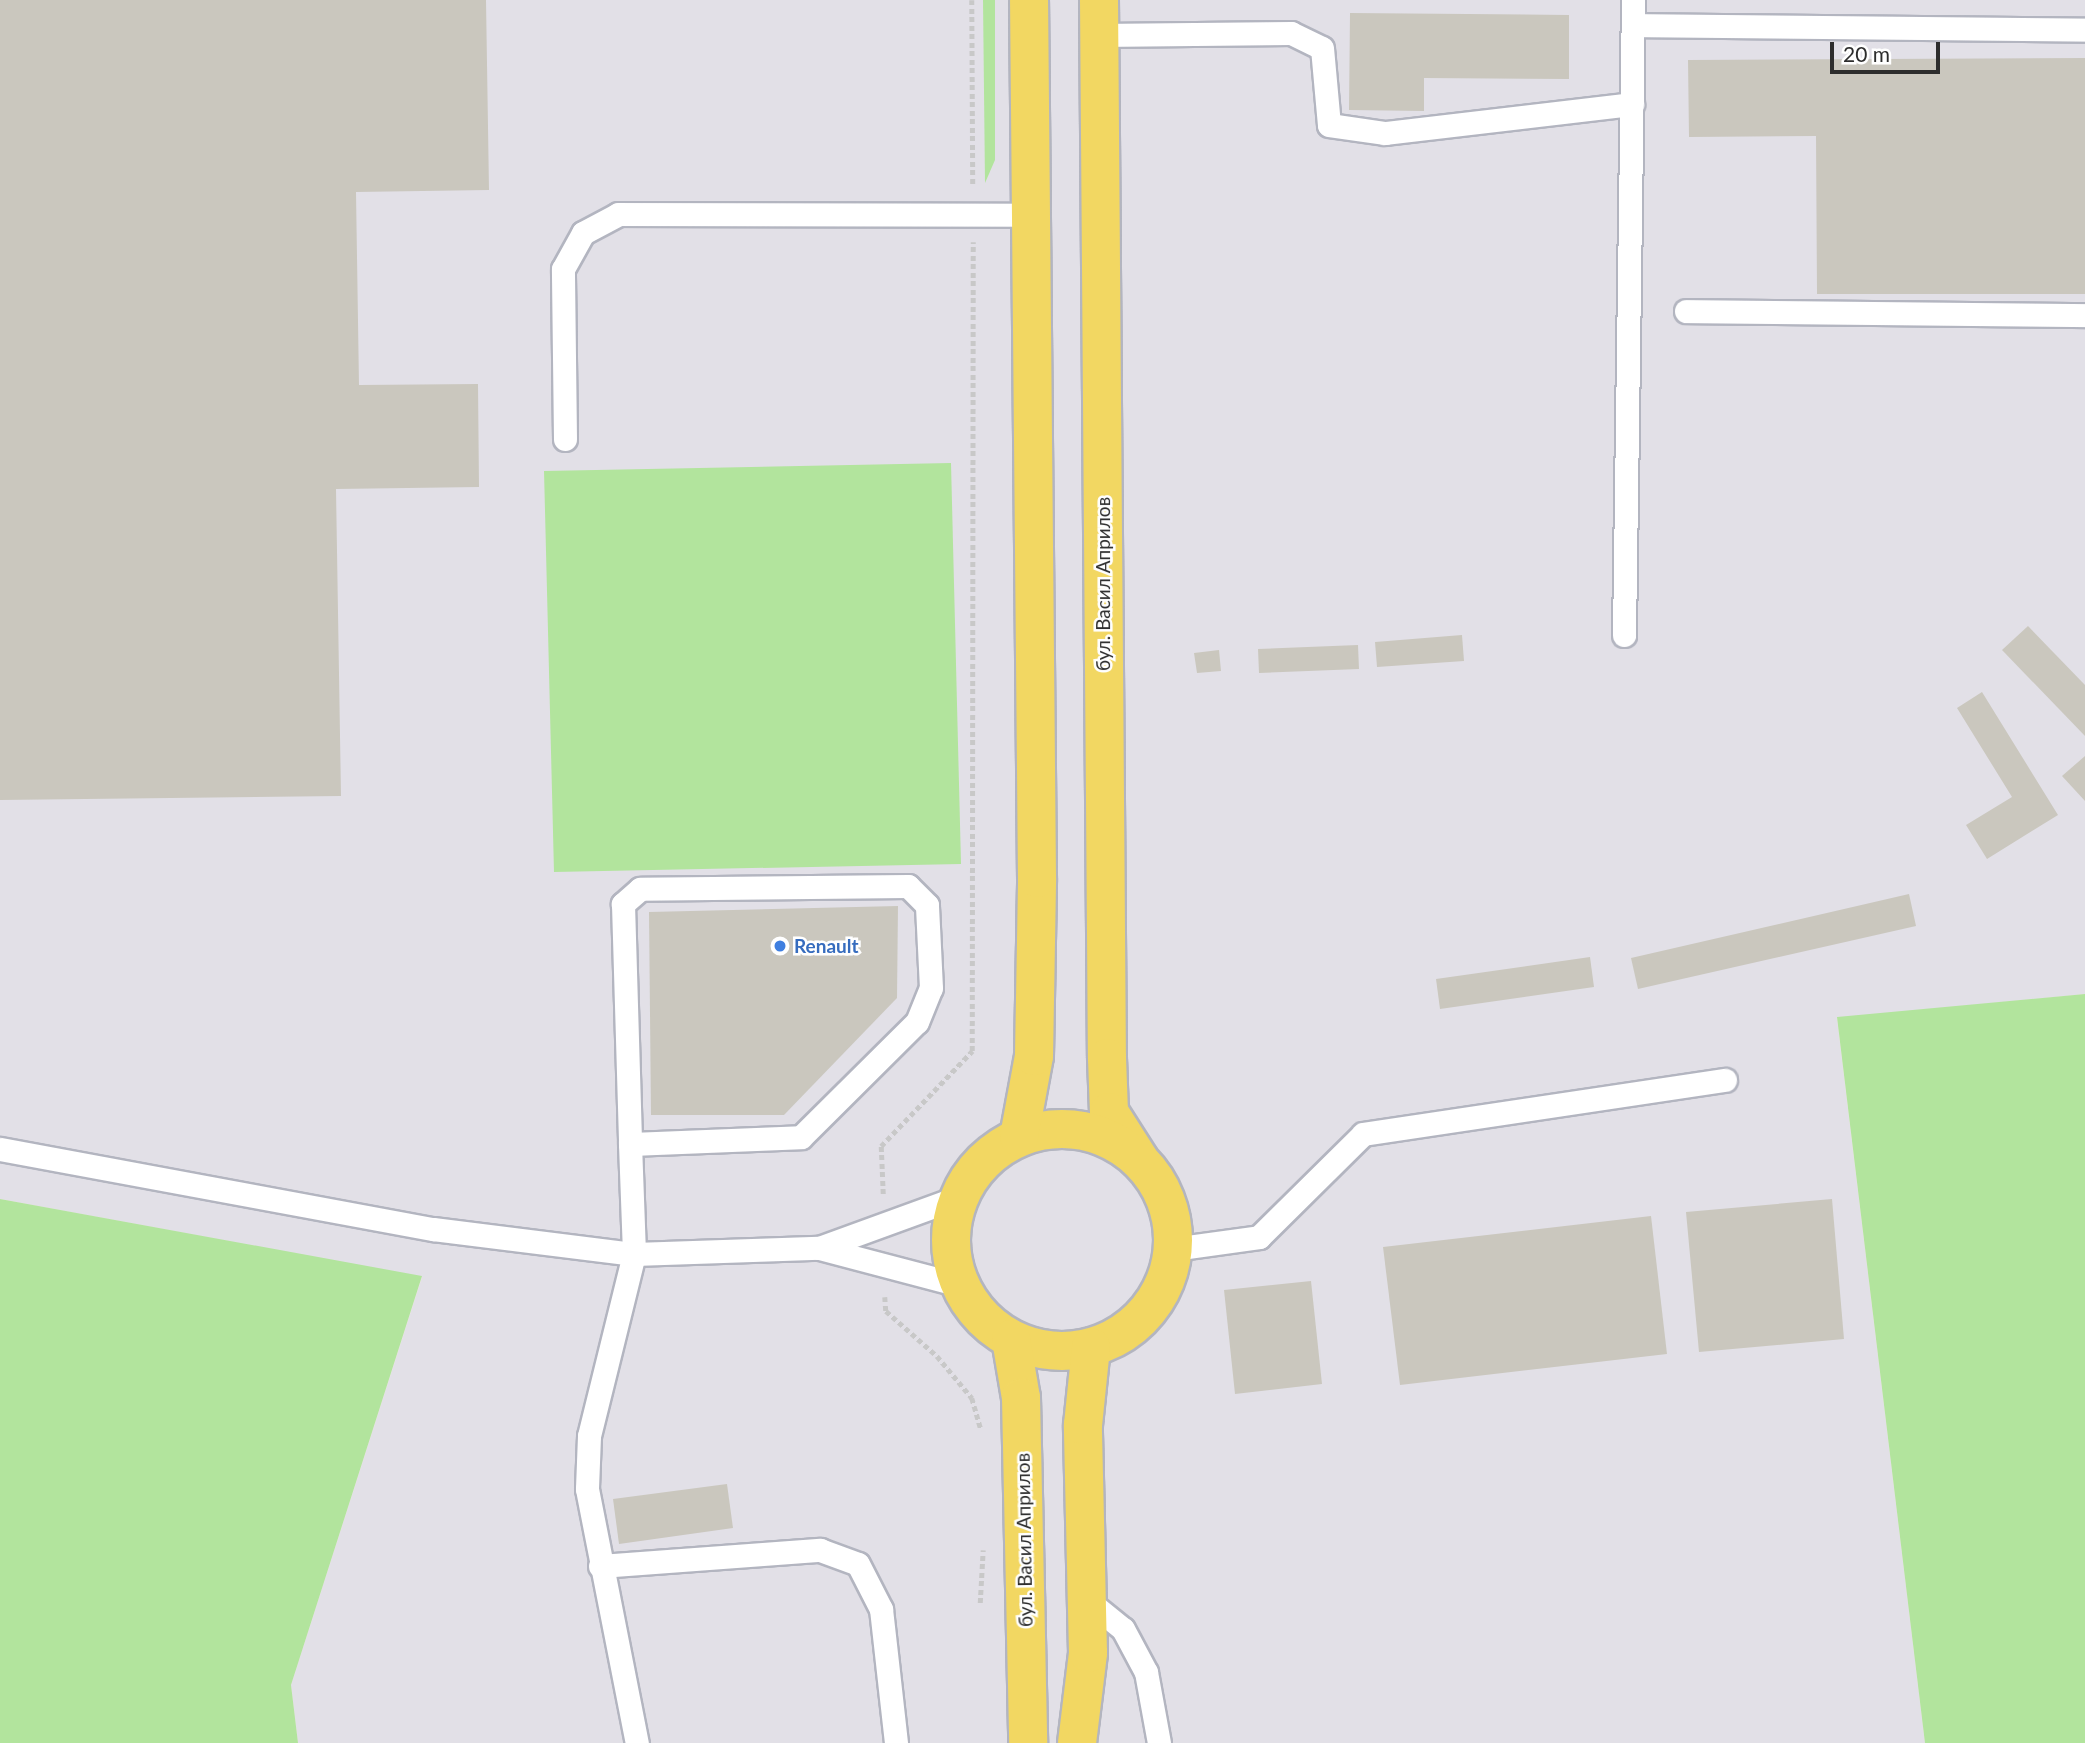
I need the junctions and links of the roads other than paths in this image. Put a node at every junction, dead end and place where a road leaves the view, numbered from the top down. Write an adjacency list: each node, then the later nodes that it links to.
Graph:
1 (1029, 0): 7 (main road)
2 (1633, 0): 4 (lane)
3 (1099, 18): 6 (lane); 16 (main road, бул. Васил Априлов)
4 (1635, 25): 5 (lane); 6 (lane)
5 (2085, 30)
6 (1632, 104): 11 (lane)
7 (1027, 215): 10 (lane); 13 (main road)
8 (1686, 312): 9 (lane)
9 (2085, 315)
10 (565, 439)
11 (1624, 635)
12 (1725, 1080): 19 (lane)
13 (1019, 1137): 16 (main road); 17 (main road)
14 (630, 1144): 14 (lane); 20 (lane)
15 (0, 1149): 20 (lane)
16 (1139, 1159): 19 (main road)
17 (959, 1197): 18 (lane); 21 (main road)
18 (819, 1248): 20 (lane); 21 (lane)
19 (1173, 1249): 23 (main road)
20 (634, 1254): 24 (lane)
21 (960, 1285): 22 (main road)
22 (1010, 1339): 23 (main road); 28 (main road, бул. Васил Априлов)
23 (1091, 1347): 25 (main road)
24 (600, 1566): 26 (lane); 27 (lane)
25 (1087, 1600): 29 (main road); 30 (lane)
26 (637, 1743)
27 (896, 1743)
28 (1028, 1743)
29 (1077, 1743)
30 (1159, 1743)

